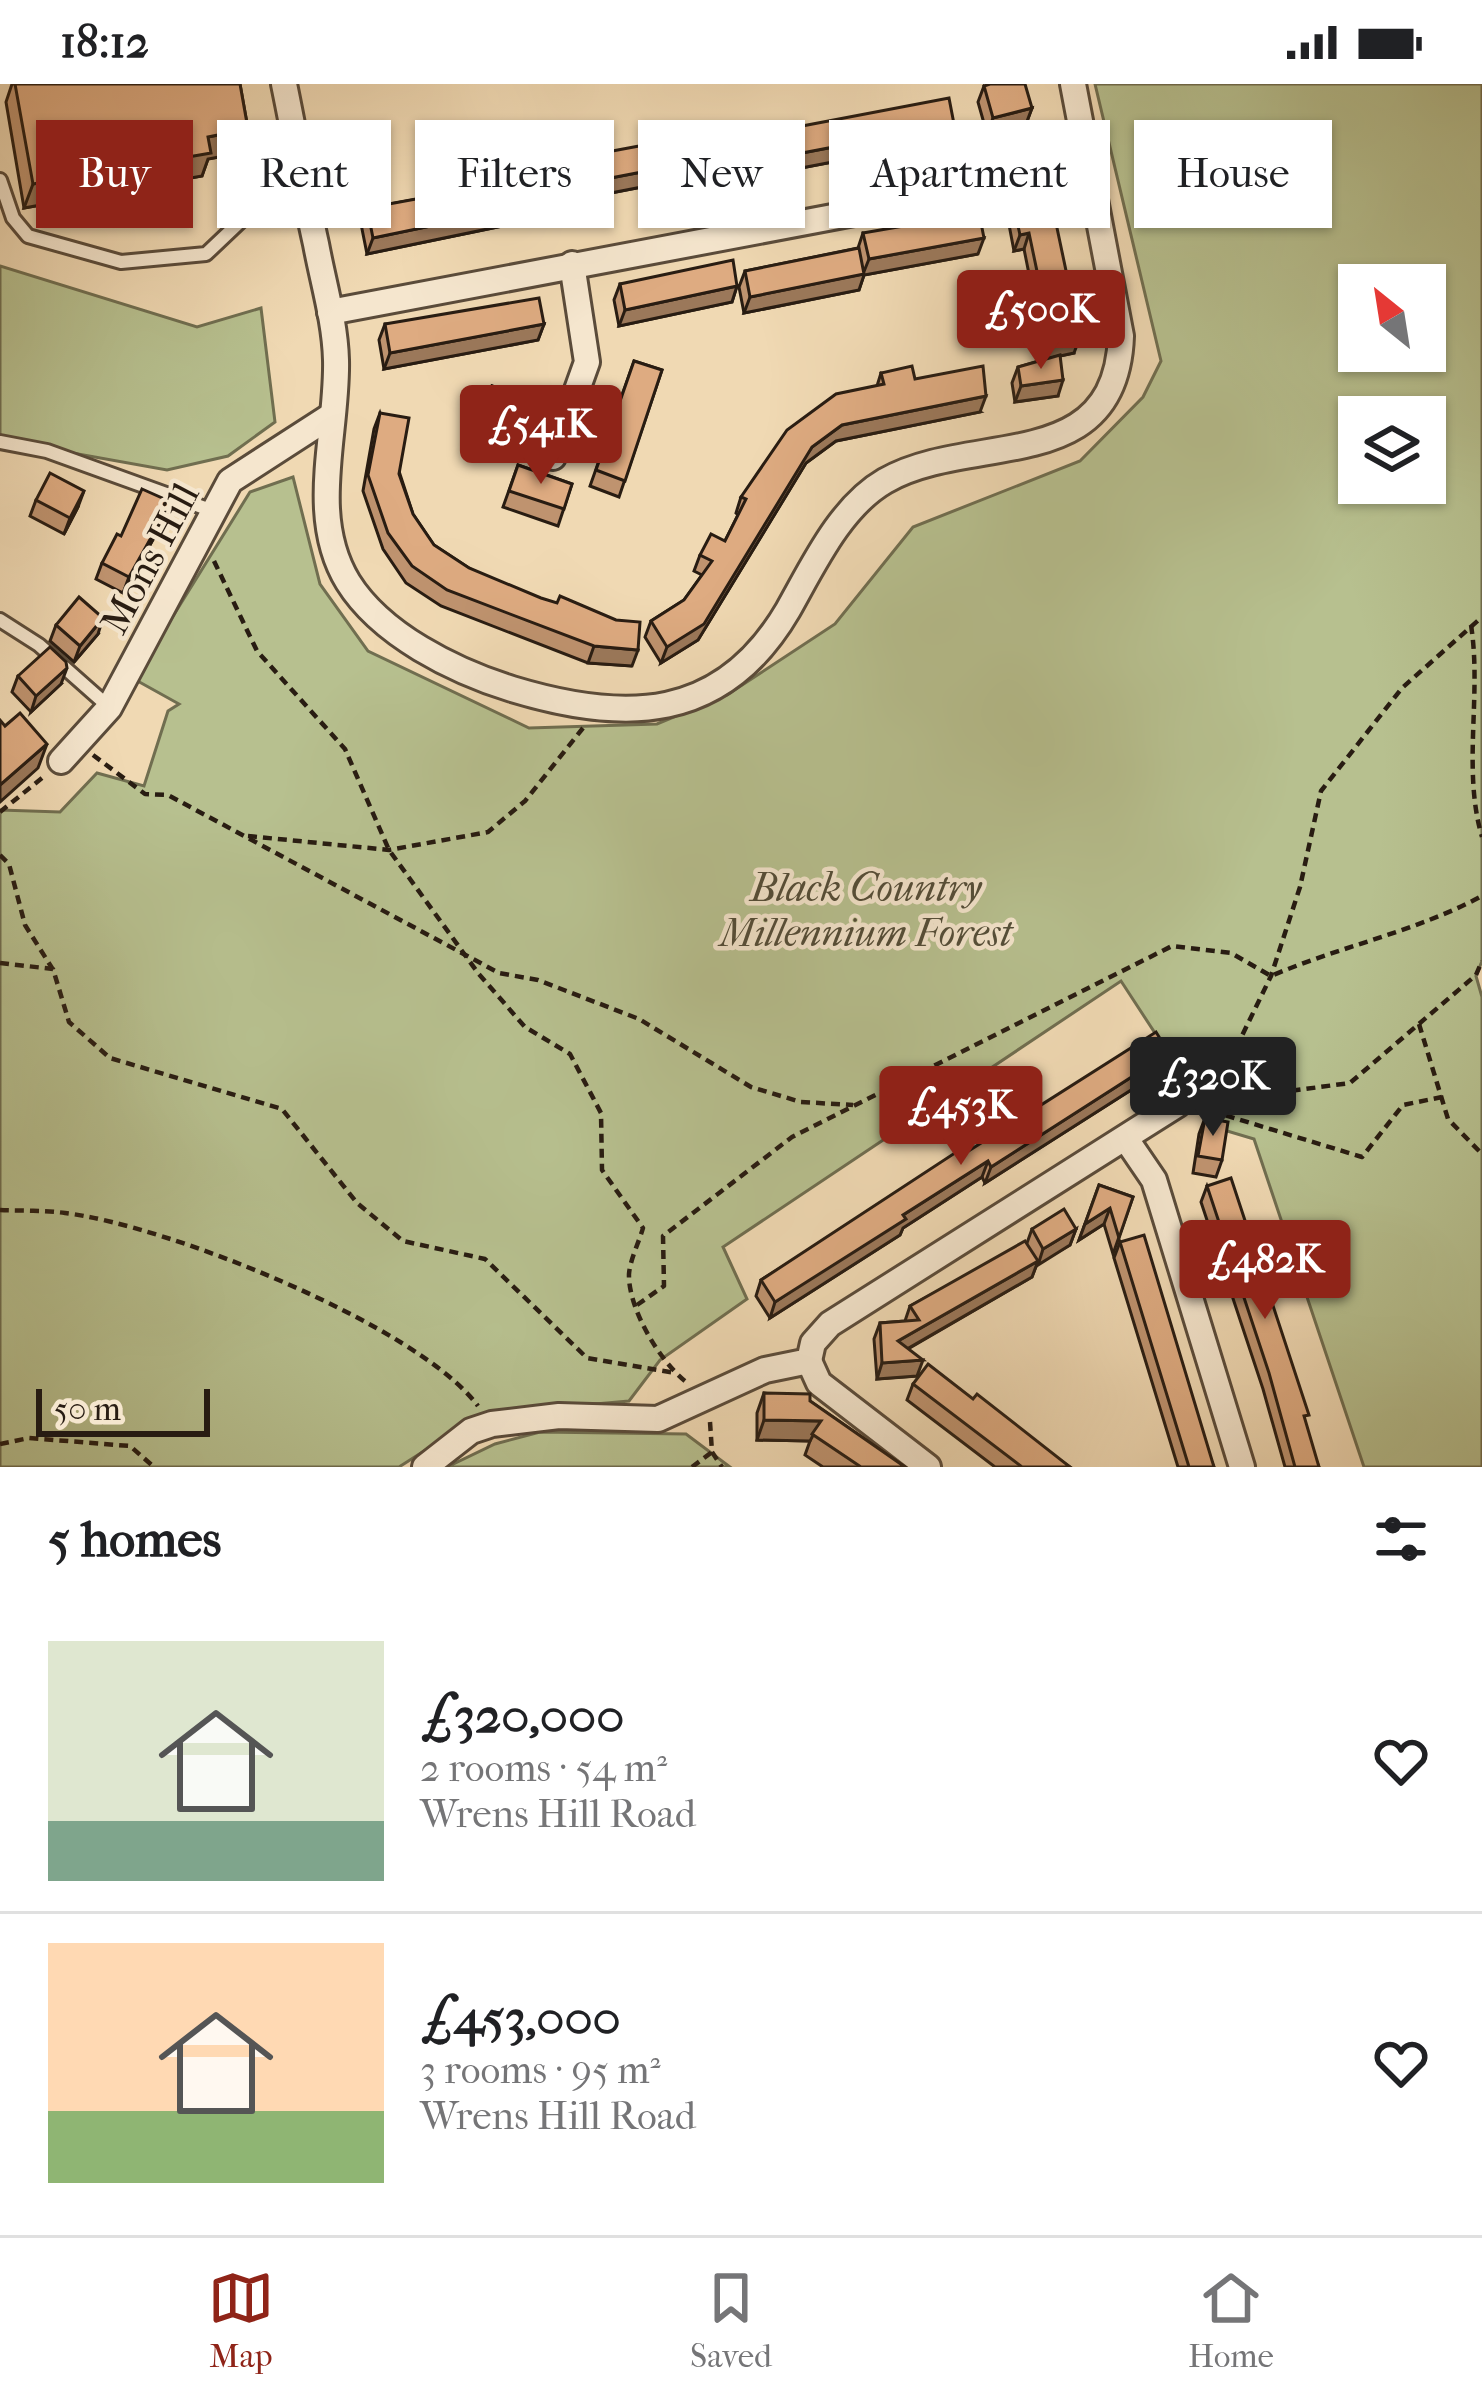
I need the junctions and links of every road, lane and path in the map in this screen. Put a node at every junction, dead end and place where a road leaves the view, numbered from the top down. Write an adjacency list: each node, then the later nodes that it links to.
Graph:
1 (284, 84): 3 (street)
2 (1073, 84): 4 (street)
3 (291, 120)
4 (1081, 120)
5 (0, 180): 7 (lane)
6 (829, 217): 10 (street)
7 (233, 228)
8 (313, 228): 11 (street)
9 (1102, 228): 19 (street)
10 (572, 264): 11 (street); 14 (street)
11 (330, 312): 12 (street)
12 (329, 417): 15 (street, Mons Hill); 19 (street)
13 (0, 442): 15 (lane)
14 (553, 457)
15 (208, 522): 20 (street, Mons Hill); 26 (path)
16 (1482, 616): 18 (path)
17 (0, 620): 20 (lane)
18 (1471, 625): 25 (path); 33 (path)
19 (597, 707): 26 (path)
20 (110, 708): 21 (street, Mons Hill)
21 (82, 742): 22 (street, Mons Hill); 24 (path)
22 (61, 761): 23 (path)
23 (0, 812)
24 (242, 835): 26 (path); 29 (path)
25 (1482, 837)
26 (389, 850): 29 (path)
27 (0, 859): 32 (path)
28 (1482, 896): 33 (path)
29 (463, 952): 38 (path); 42 (path)
30 (1482, 962): 34 (path)
31 (0, 963): 32 (path)
32 (52, 969): 42 (path)
33 (1271, 976): 35 (path); 38 (path)
34 (1419, 1024): 35 (path); 36 (path)
35 (1218, 1085): 36 (path)
36 (1442, 1096): 40 (path)
37 (1178, 1104): 39 (street)
38 (857, 1105): 42 (path)
39 (1126, 1139): 43 (street); 53 (street)
40 (1482, 1154)
41 (0, 1210): 45 (path)
42 (635, 1307)
43 (808, 1361): 45 (street); 52 (street)
44 (711, 1415): 47 (path)
45 (492, 1424): 49 (street)
46 (0, 1444): 48 (path)
47 (712, 1452): 50 (path); 51 (path)
48 (154, 1467)
49 (424, 1467)
50 (692, 1467)
51 (722, 1467)
52 (928, 1467)
53 (1242, 1467)

